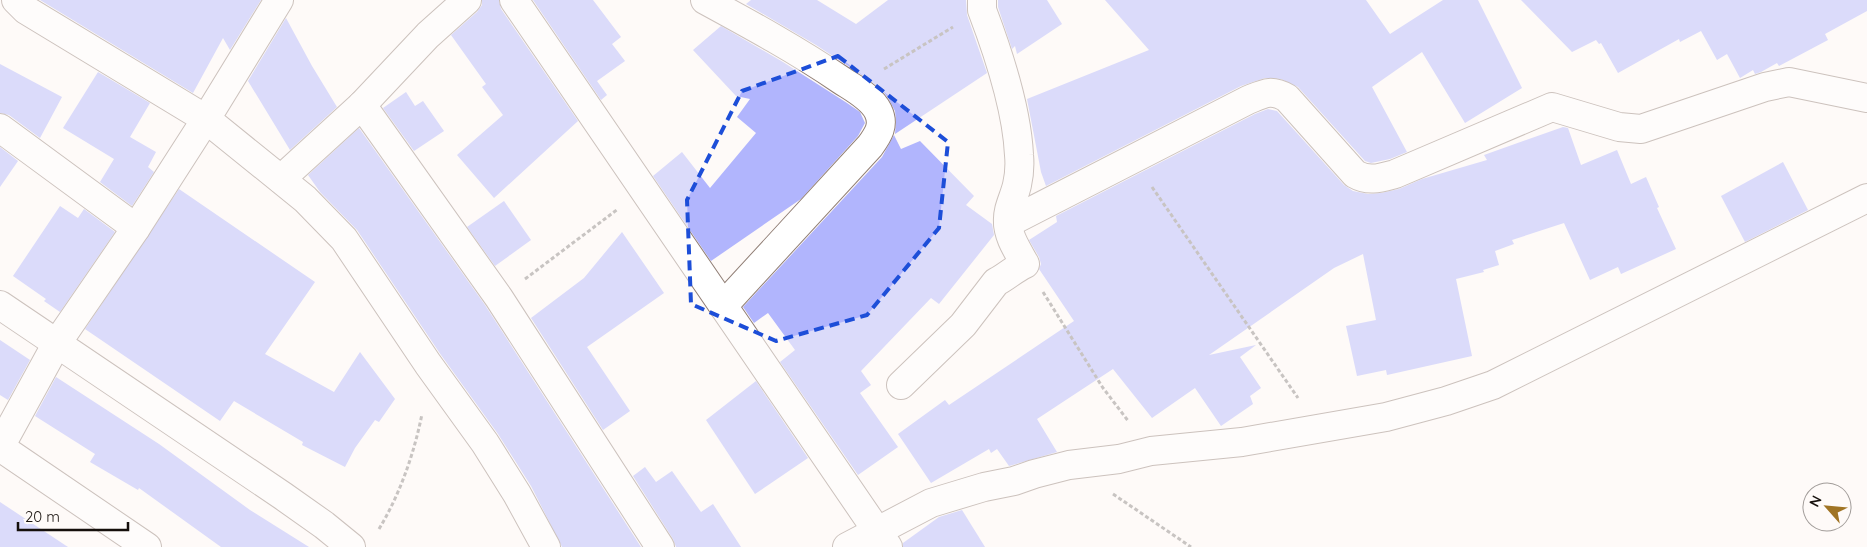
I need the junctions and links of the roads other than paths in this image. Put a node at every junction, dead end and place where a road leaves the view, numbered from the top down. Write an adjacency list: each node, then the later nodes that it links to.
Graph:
1 (16, 0): 9 (street)
2 (279, 0): 9 (street)
3 (467, 0): 8 (street)
4 (514, 0): 16 (street)
5 (705, 0): 16 (street)
6 (982, 5): 13 (street)
7 (1867, 98): 13 (street)
8 (362, 105): 11 (street); 24 (street)
9 (206, 119): 11 (street); 14 (street)
10 (0, 128): 14 (street)
11 (280, 179): 23 (street)
12 (1867, 198): 20 (street)
13 (1008, 223): 18 (street)
14 (136, 228): 17 (street)
15 (0, 304): 17 (street)
16 (723, 306): 20 (street)
17 (57, 343): 19 (street); 22 (street)
18 (901, 385)
19 (0, 447): 21 (street)
20 (882, 539): 25 (street)
21 (147, 547)
22 (350, 547)
23 (546, 547)
24 (660, 547)
25 (847, 547)

